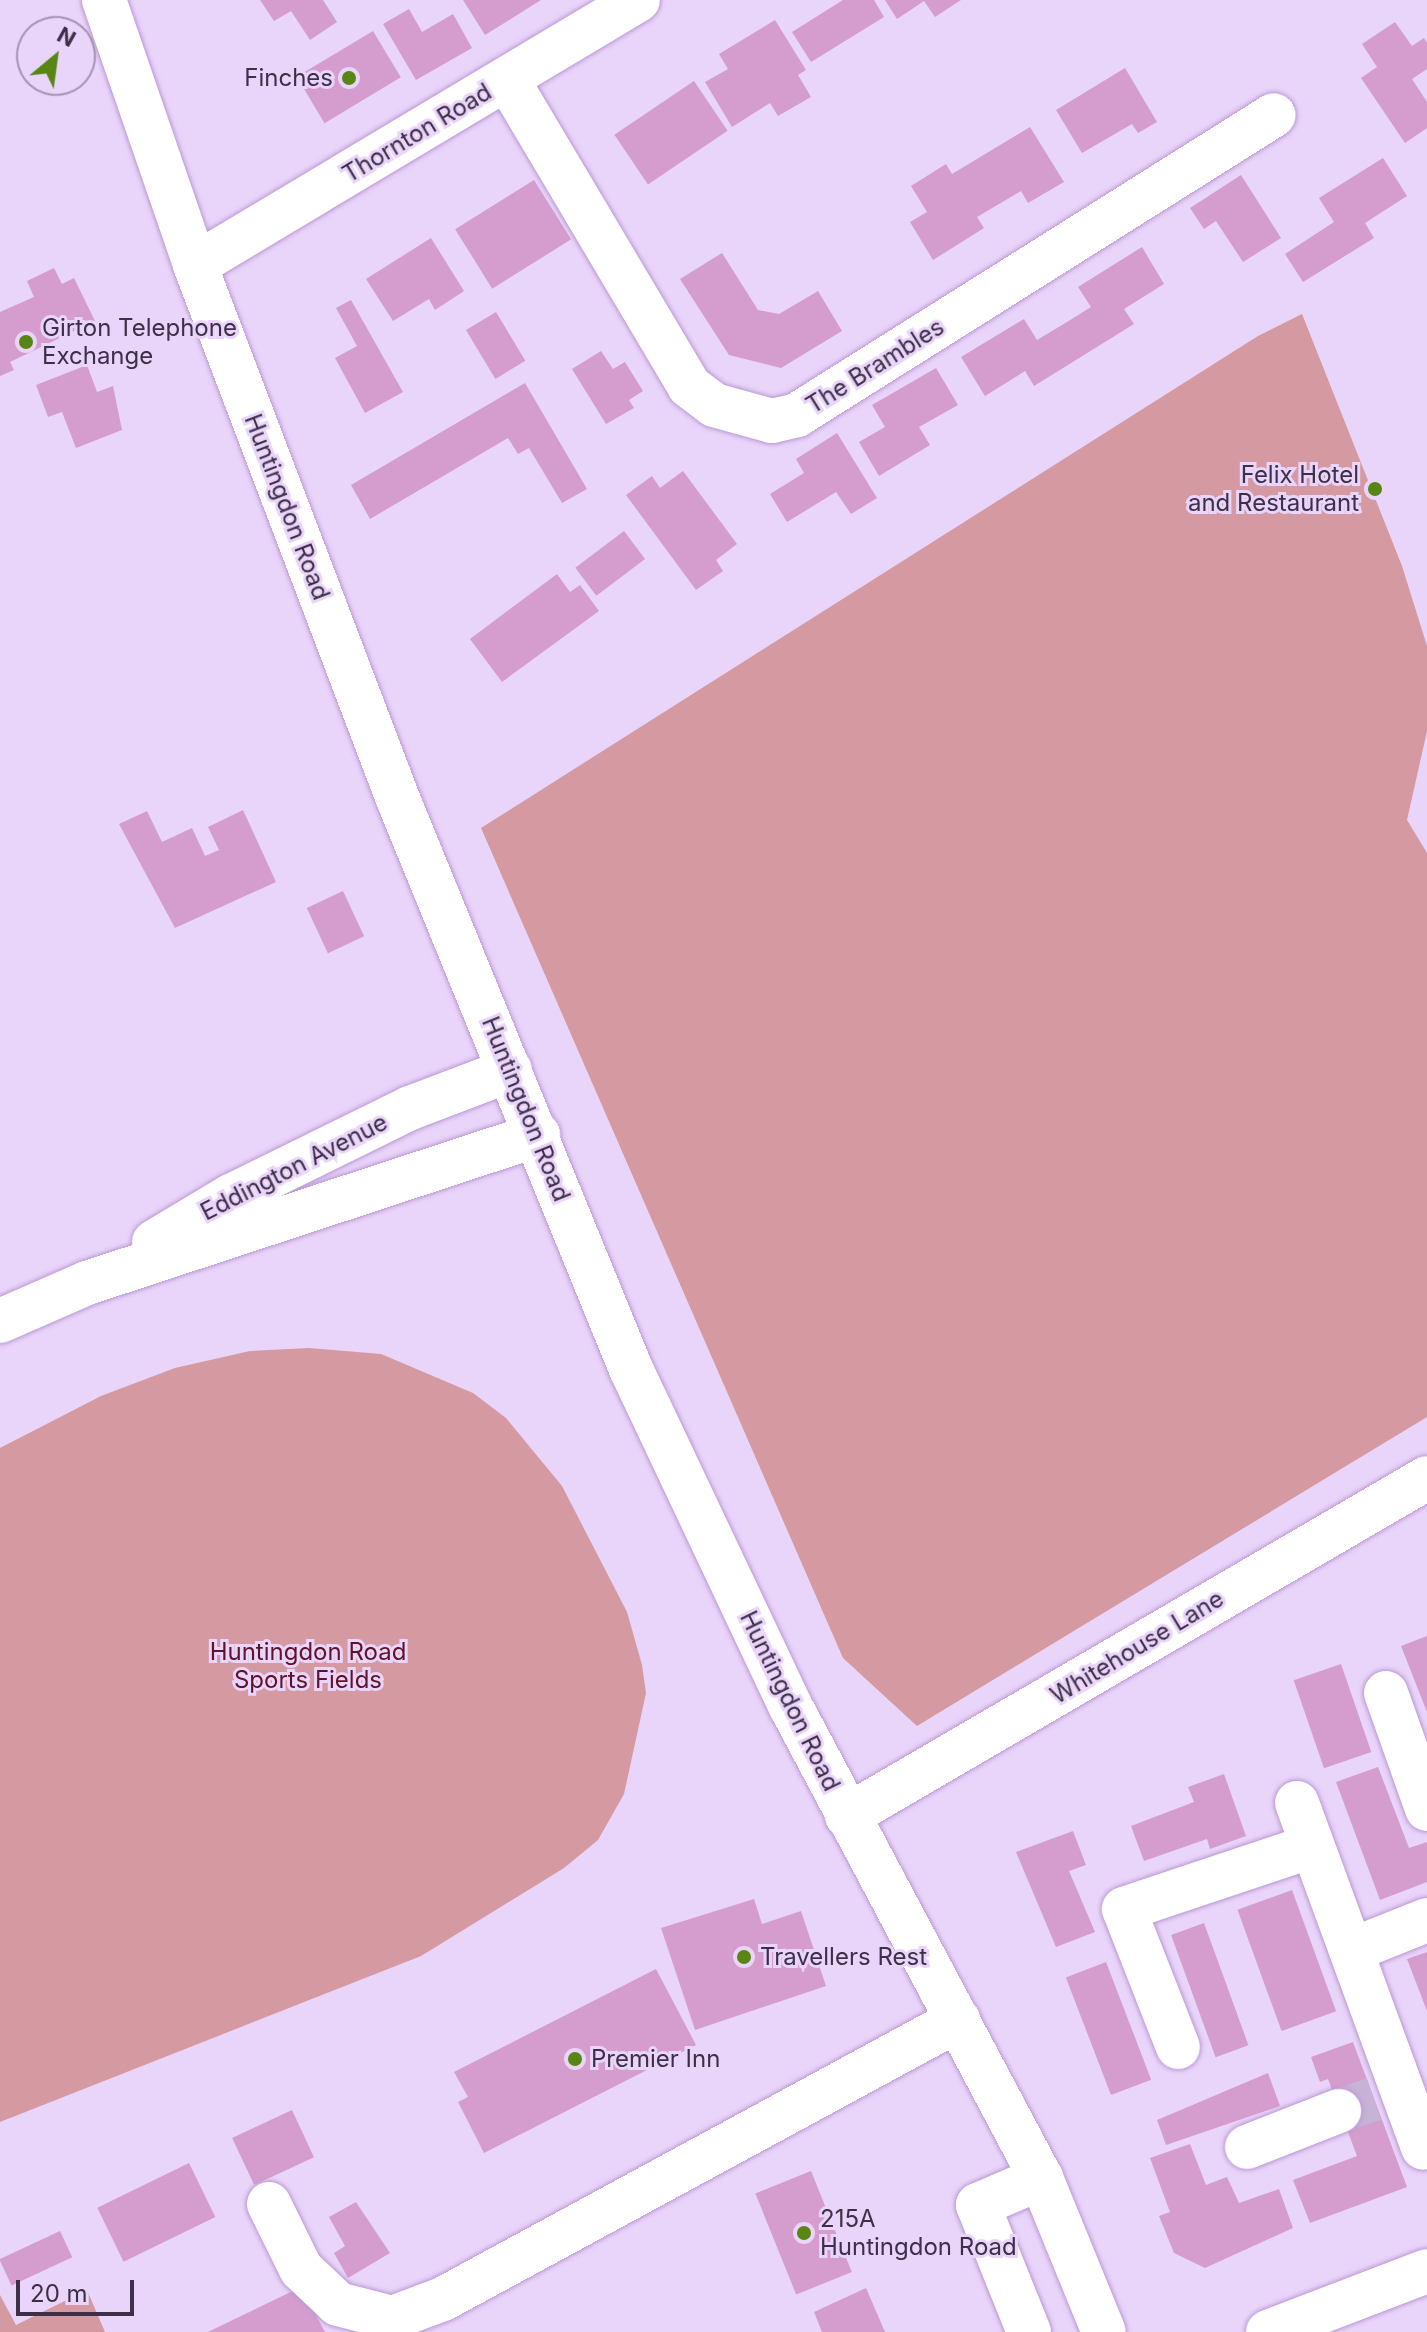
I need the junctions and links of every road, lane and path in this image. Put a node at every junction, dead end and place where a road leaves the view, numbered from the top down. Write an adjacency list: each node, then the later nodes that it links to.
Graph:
1 (638, 0): 3 (street, Thornton Road)
2 (115, 4): 5 (street, Huntingdon Road)
3 (507, 79): 4 (street, The Brambles); 5 (street, Thornton Road)
4 (1274, 115)
5 (195, 265): 6 (street, Huntingdon Road)
6 (510, 1070): 7 (street, Huntingdon Road); 8 (street, Eddington Avenue)
7 (538, 1135): 8 (street, Eddington Avenue); 14 (street, Huntingdon Road)
8 (87, 1283): 9 (street, Eddington Avenue)
9 (0, 1321)
10 (1427, 1478): 14 (street, Whitehouse Lane)
11 (1386, 1693): 13 (street)
12 (1297, 1803): 15 (street)
13 (1427, 1809)
14 (847, 1816): 18 (street, Huntingdon Road)
15 (1312, 1846): 17 (street); 19 (street)
16 (1427, 1920): 17 (street)
17 (1352, 1950): 21 (street)
18 (958, 2020): 24 (street, Huntingdon Road); 25 (street)
19 (1178, 2047)
20 (896, 2076): 27 (street)
21 (1371, 2100): 22 (street); 23 (street)
22 (1247, 2147)
23 (1423, 2148)
24 (1041, 2178): 28 (street); 29 (street, Huntingdon Road)
25 (269, 2204)
26 (1427, 2271): 30 (street)
27 (473, 2311)
28 (1029, 2332)
29 (1104, 2332)
30 (1268, 2332)

